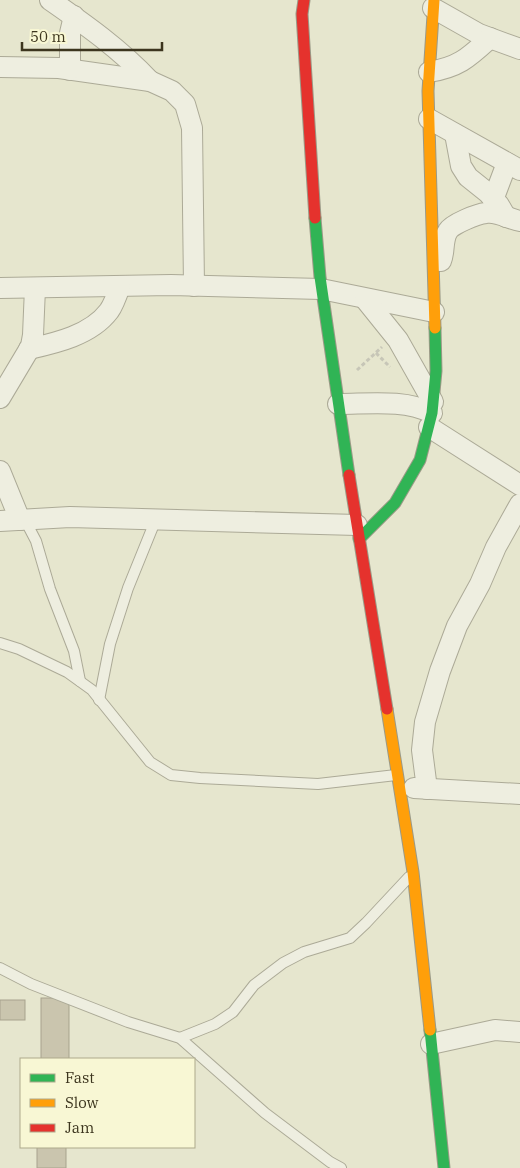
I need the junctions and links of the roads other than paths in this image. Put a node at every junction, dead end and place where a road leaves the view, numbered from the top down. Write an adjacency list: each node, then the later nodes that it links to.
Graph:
1 (50, 0): 4 (street)
2 (304, 0): 21 (street)
3 (434, 4): 5 (street); 9 (street)
4 (74, 16): 8 (street); 10 (street)
5 (490, 38): 6 (street); 9 (street)
6 (520, 49)
7 (0, 67): 8 (street)
8 (70, 70): 10 (street)
9 (429, 72): 11 (street)
10 (150, 81): 18 (street)
11 (428, 119): 12 (street); 16 (street)
12 (455, 134): 13 (street); 14 (street)
13 (514, 166): 14 (street)
14 (494, 200): 15 (street)
15 (513, 219): 16 (street)
16 (433, 266): 23 (street)
17 (120, 286): 18 (street); 20 (street); 24 (street)
18 (194, 286): 21 (street)
19 (0, 288): 20 (street)
20 (35, 288): 24 (street)
21 (321, 289): 22 (street); 26 (street)
22 (365, 299): 23 (street); 27 (street)
23 (434, 312): 27 (street)
24 (29, 349): 25 (street)
25 (0, 398)
26 (337, 398): 27 (street); 34 (street)
27 (431, 414): 29 (street); 34 (street)
28 (0, 471): 32 (street)
29 (520, 485)
30 (520, 504): 39 (street)
31 (156, 519): 32 (street); 34 (street); 37 (lane)
32 (22, 520): 33 (street); 36 (lane)
33 (0, 521)
34 (358, 532): 38 (street)
35 (0, 642): 36 (lane)
36 (80, 681): 37 (lane)
37 (99, 700): 38 (lane)
38 (399, 781): 39 (street); 41 (street)
39 (427, 789): 40 (street)
40 (520, 794)
41 (413, 872): 44 (lane); 45 (street)
42 (0, 968): 44 (lane)
43 (520, 1032): 45 (street)
44 (180, 1038): 46 (lane)
45 (431, 1044): 47 (street)
46 (341, 1168)
47 (444, 1168)

